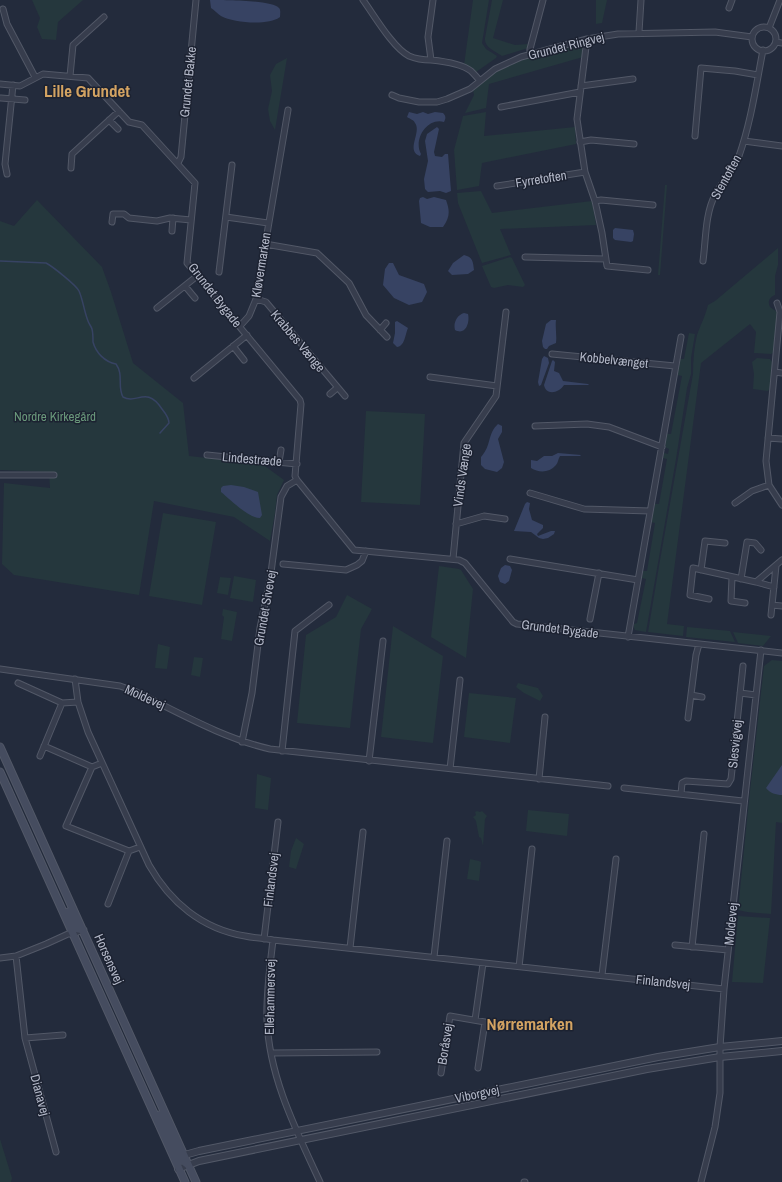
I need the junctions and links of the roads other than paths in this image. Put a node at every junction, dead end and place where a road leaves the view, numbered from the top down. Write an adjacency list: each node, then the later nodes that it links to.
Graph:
1 (196, 0): 43 (street, Grundet Bakke)
2 (362, 0): 19 (street)
3 (433, 0): 19 (street)
4 (543, 0): 18 (street)
5 (641, 0): 12 (street)
6 (732, 0): 9 (street)
7 (780, 0): 11 (street)
8 (3, 8): 22 (street)
9 (729, 8)
10 (104, 17): 21 (street)
11 (769, 28): 13 (street); 15 (street)
12 (638, 32): 13 (street, Grundet Ringvej); 14 (street, Grundet Ringvej)
13 (752, 37): 17 (street)
14 (587, 39): 18 (street, Grundet Ringvej); 27 (street, Fyrretoften)
15 (776, 42): 16 (street); 17 (street)
16 (782, 43)
17 (763, 50): 20 (street, Stentoften)
18 (530, 55): 24 (street, Grundet Ringvej)
19 (431, 60): 24 (street)
20 (758, 75): 38 (street); 39 (street, Stentoften)
21 (70, 76): 22 (street, Grundet Bygade); 35 (street, Grundet Bygade)
22 (35, 77): 26 (street, Grundet Bygade)
23 (633, 79): 27 (street)
24 (479, 80): 29 (street, Grundet Ringvej)
25 (0, 84): 26 (street, Grundet Bygade)
26 (13, 85): 31 (street)
27 (581, 86): 28 (street, Fyrretoften)
28 (580, 92): 33 (street); 40 (street, Fyrretoften)
29 (392, 95)
30 (1, 98): 31 (street)
31 (12, 99): 32 (street); 47 (street)
32 (24, 100)
33 (502, 107)
34 (288, 110): 55 (street, Kløvermarken)
35 (119, 111): 36 (street); 43 (street, Grundet Bygade)
36 (109, 120): 37 (street); 45 (street)
37 (118, 130)
38 (695, 136)
39 (744, 141): 42 (street, Stentoften); 60 (street, Stentoften)
40 (580, 142): 41 (street); 46 (street, Fyrretoften)
41 (634, 144)
42 (782, 146)
43 (178, 163): 53 (street, Grundet Bygade)
44 (232, 166): 51 (street)
45 (71, 168)
46 (585, 172): 48 (street, Fyrretoften); 49 (street, Fyrretoften)
47 (7, 174)
48 (497, 186)
49 (595, 201): 50 (street); 59 (street, Fyrretoften)
50 (653, 205)
51 (226, 217): 55 (street, Kløvermarken); 62 (street)
52 (173, 218): 53 (street); 54 (street); 56 (street)
53 (191, 220): 63 (street, Grundet Bygade)
54 (112, 222)
55 (268, 223): 57 (street, Kløvermarken)
56 (172, 230)
57 (265, 244): 66 (street, Kløvermarken); 73 (street)
58 (525, 256): 59 (street)
59 (606, 259): 61 (street)
60 (703, 261)
61 (648, 270)
62 (219, 272)
63 (197, 276): 64 (street); 72 (street, Grundet Bygade)
64 (185, 286): 65 (street); 68 (street)
65 (195, 298)
66 (256, 299): 72 (street, Kløvermarken); 86 (street, Krabbes Vænge)
67 (777, 303): 70 (street)
68 (157, 308)
69 (506, 312): 85 (street, Vinds Vænge)
70 (781, 312): 81 (street)
71 (386, 323): 73 (street)
72 (240, 326): 74 (street, Grundet Bygade)
73 (380, 330): 75 (street)
74 (247, 335): 77 (street); 96 (street, Grundet Bygade)
75 (387, 337)
76 (681, 337): 80 (street)
77 (233, 346): 79 (street); 84 (street)
78 (552, 354): 80 (street, Kobbelvænget)
79 (244, 360)
80 (676, 366): 92 (street)
81 (775, 372): 82 (street); 90 (street)
82 (782, 372)
83 (430, 377): 85 (street)
84 (194, 378)
85 (498, 386): 106 (street, Vinds Vænge)
86 (337, 388): 87 (street); 88 (street, Krabbes Vænge)
87 (330, 394)
88 (344, 396)
89 (535, 426): 92 (street)
90 (768, 438): 91 (street); 100 (street)
91 (782, 438)
92 (662, 447): 104 (street)
93 (281, 450): 95 (street)
94 (207, 455): 95 (street, Lindestræde)
95 (279, 462): 96 (street, Lindestræde)
96 (297, 464): 99 (street, Grundet Bygade)
97 (0, 475): 98 (street)
98 (54, 475)
99 (297, 480): 109 (street, Grundet Bygade); 147 (street, Grundet Sivevej)
100 (769, 485): 102 (street); 103 (street)
101 (530, 493): 104 (street)
102 (735, 502)
103 (782, 506)
104 (650, 511): 119 (street)
105 (505, 519): 106 (street, Vinds Vænge)
106 (456, 524): 110 (street, Vinds Vænge)
107 (725, 543): 115 (street)
108 (761, 550): 118 (street)
109 (366, 551): 110 (street, Grundet Bygade); 113 (street)
110 (453, 559): 129 (street, Grundet Bygade)
111 (510, 559): 116 (street)
112 (782, 560): 114 (street)
113 (283, 564)
114 (776, 566): 120 (street); 121 (street)
115 (702, 570): 117 (street); 122 (street)
116 (599, 573): 119 (street); 128 (street)
117 (732, 577): 118 (street); 123 (street)
118 (741, 579): 120 (street)
119 (638, 580): 129 (street)
120 (756, 582): 121 (street)
121 (774, 588): 125 (street)
122 (710, 599)
123 (745, 602)
124 (329, 605): 150 (street)
125 (772, 605): 126 (street); 127 (street)
126 (782, 606)
127 (771, 615)
128 (590, 619)
129 (628, 637): 131 (street, Grundet Bygade)
130 (383, 641): 152 (street)
131 (699, 644): 132 (street, Grundet Bygade); 140 (street)
132 (761, 650): 133 (street, Grundet Bygade); 141 (street, Moldevej)
133 (782, 653)
134 (744, 666): 139 (street, Slesvigvej)
135 (0, 669): 136 (street, Moldevej)
136 (75, 679): 143 (street, Finlandsvej); 147 (street, Moldevej)
137 (460, 680): 156 (street)
138 (18, 684): 144 (street)
139 (740, 693): 141 (street); 161 (street, Slesvigvej)
140 (691, 695): 142 (street); 146 (street)
141 (756, 695): 162 (street, Moldevej)
142 (702, 697)
143 (78, 702): 144 (street); 153 (street, Finlandsvej)
144 (62, 703): 149 (street)
145 (545, 717): 158 (street)
146 (688, 718)
147 (242, 742): 150 (street, Moldevej)
148 (0, 746): 173 (main road, Horsensvej)
149 (44, 746): 151 (street); 154 (street)
150 (282, 751): 152 (street, Moldevej)
151 (40, 756)
152 (370, 761): 156 (street, Moldevej)
153 (102, 763): 154 (street); 167 (street, Finlandsvej)
154 (92, 767): 169 (street)
155 (0, 768): 157 (main road, Horsensvej)
156 (450, 770): 158 (street, Moldevej)
157 (1, 774): 171 (main road, Horsensvej)
158 (539, 779): 159 (street, Moldevej)
159 (608, 786)
160 (624, 788): 161 (street)
161 (681, 794): 162 (street)
162 (744, 801): 180 (street, Moldevej)
163 (278, 822): 175 (street, Finlandsvej)
164 (363, 832): 179 (street)
165 (704, 834): 178 (street)
166 (447, 841): 182 (street)
167 (140, 847): 169 (street); 175 (street, Finlandsvej)
168 (532, 848): 185 (street)
169 (129, 851): 172 (street)
170 (616, 859): 186 (street)
171 (48, 877): 173 (main road); 174 (main road, Horsensvej)
172 (108, 904)
173 (83, 930): 174 (street); 187 (main road, Horsensvej)
174 (73, 934): 181 (street); 187 (main road); 203 (main road, Horsensvej)
175 (264, 938): 176 (street, Finlandsvej)
176 (272, 940): 179 (street, Finlandsvej); 196 (street, Ellehammersvej)
177 (675, 945): 178 (street)
178 (692, 947): 180 (street)
179 (350, 948): 182 (street, Finlandsvej)
180 (728, 950): 188 (street, Moldevej)
181 (16, 956): 183 (street); 191 (street, Dianavej)
182 (434, 957): 184 (street, Finlandsvej)
183 (0, 958)
184 (483, 963): 185 (street, Finlandsvej); 189 (street)
185 (519, 967): 186 (street, Finlandsvej)
186 (602, 976): 188 (street, Finlandsvej)
187 (108, 985): 203 (main road, Horsensvej)
188 (724, 989): 193 (street, Moldevej)
189 (475, 1020): 198 (street); 199 (street, Boråsvej)
190 (63, 1035): 191 (street)
191 (25, 1038): 202 (street, Dianavej)
192 (782, 1041): 193 (street, Viborgvej)
193 (720, 1047): 197 (street, Moldevej); 200 (street, Viborgvej)
194 (782, 1051): 197 (street, Viborgvej)
195 (377, 1052): 196 (street, Ellehammersvej)
196 (271, 1053): 200 (street, Ellehammersvej)
197 (720, 1057): 201 (street, Viborgvej); 209 (street, Moldevej)
198 (478, 1068)
199 (441, 1073)
200 (297, 1131): 201 (street, Ellehammersvej); 203 (street, Viborgvej)
201 (301, 1141): 204 (street, Viborgvej); 208 (street, Ellehammersvej)
202 (56, 1152)
203 (179, 1157): 204 (main road, Horsensvej); 205 (main road, Horsensvej)
204 (188, 1165): 205 (street, Viborgvej); 207 (main road, Horsensvej)
205 (178, 1169): 206 (main road, Horsensvej)
206 (184, 1182)
207 (196, 1182)
208 (320, 1182)
209 (701, 1182)

